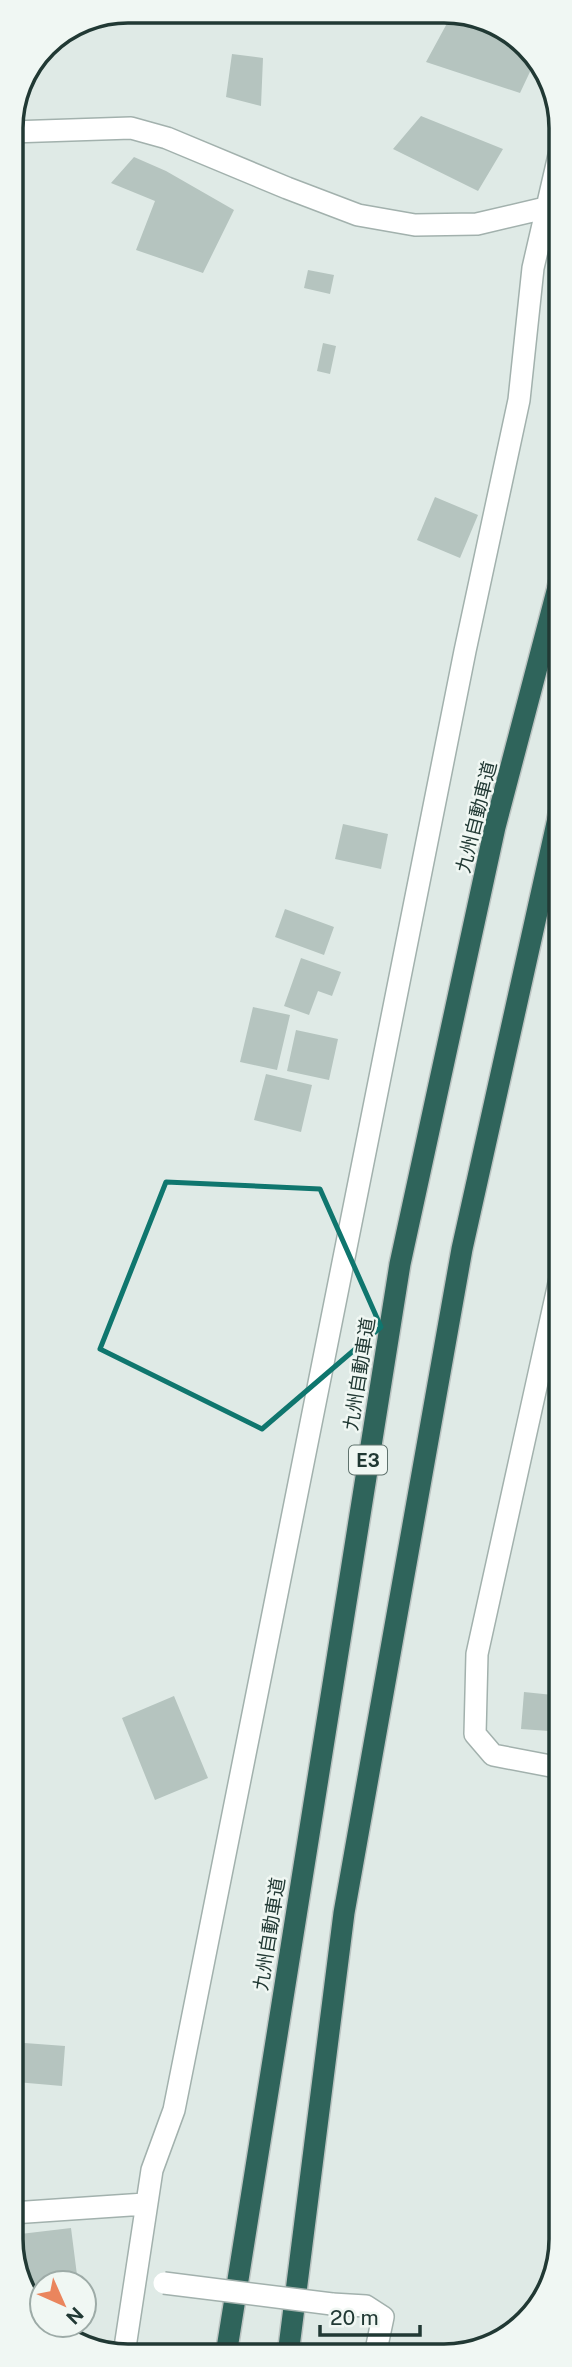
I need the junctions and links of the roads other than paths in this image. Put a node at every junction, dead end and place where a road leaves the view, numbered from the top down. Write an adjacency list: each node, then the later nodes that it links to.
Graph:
1 (23, 132): 2 (street)
2 (549, 208)
3 (549, 222): 8 (street)
4 (549, 622): 12 (highway, 九州自動車道 / E3)
5 (549, 859): 13 (highway)
6 (549, 1328): 7 (street)
7 (549, 1766)
8 (145, 2204): 9 (street); 10 (street)
9 (23, 2212)
10 (134, 2279): 11 (street); 14 (street, bridge)
11 (125, 2344)
12 (228, 2344)
13 (289, 2344)
14 (377, 2344)

